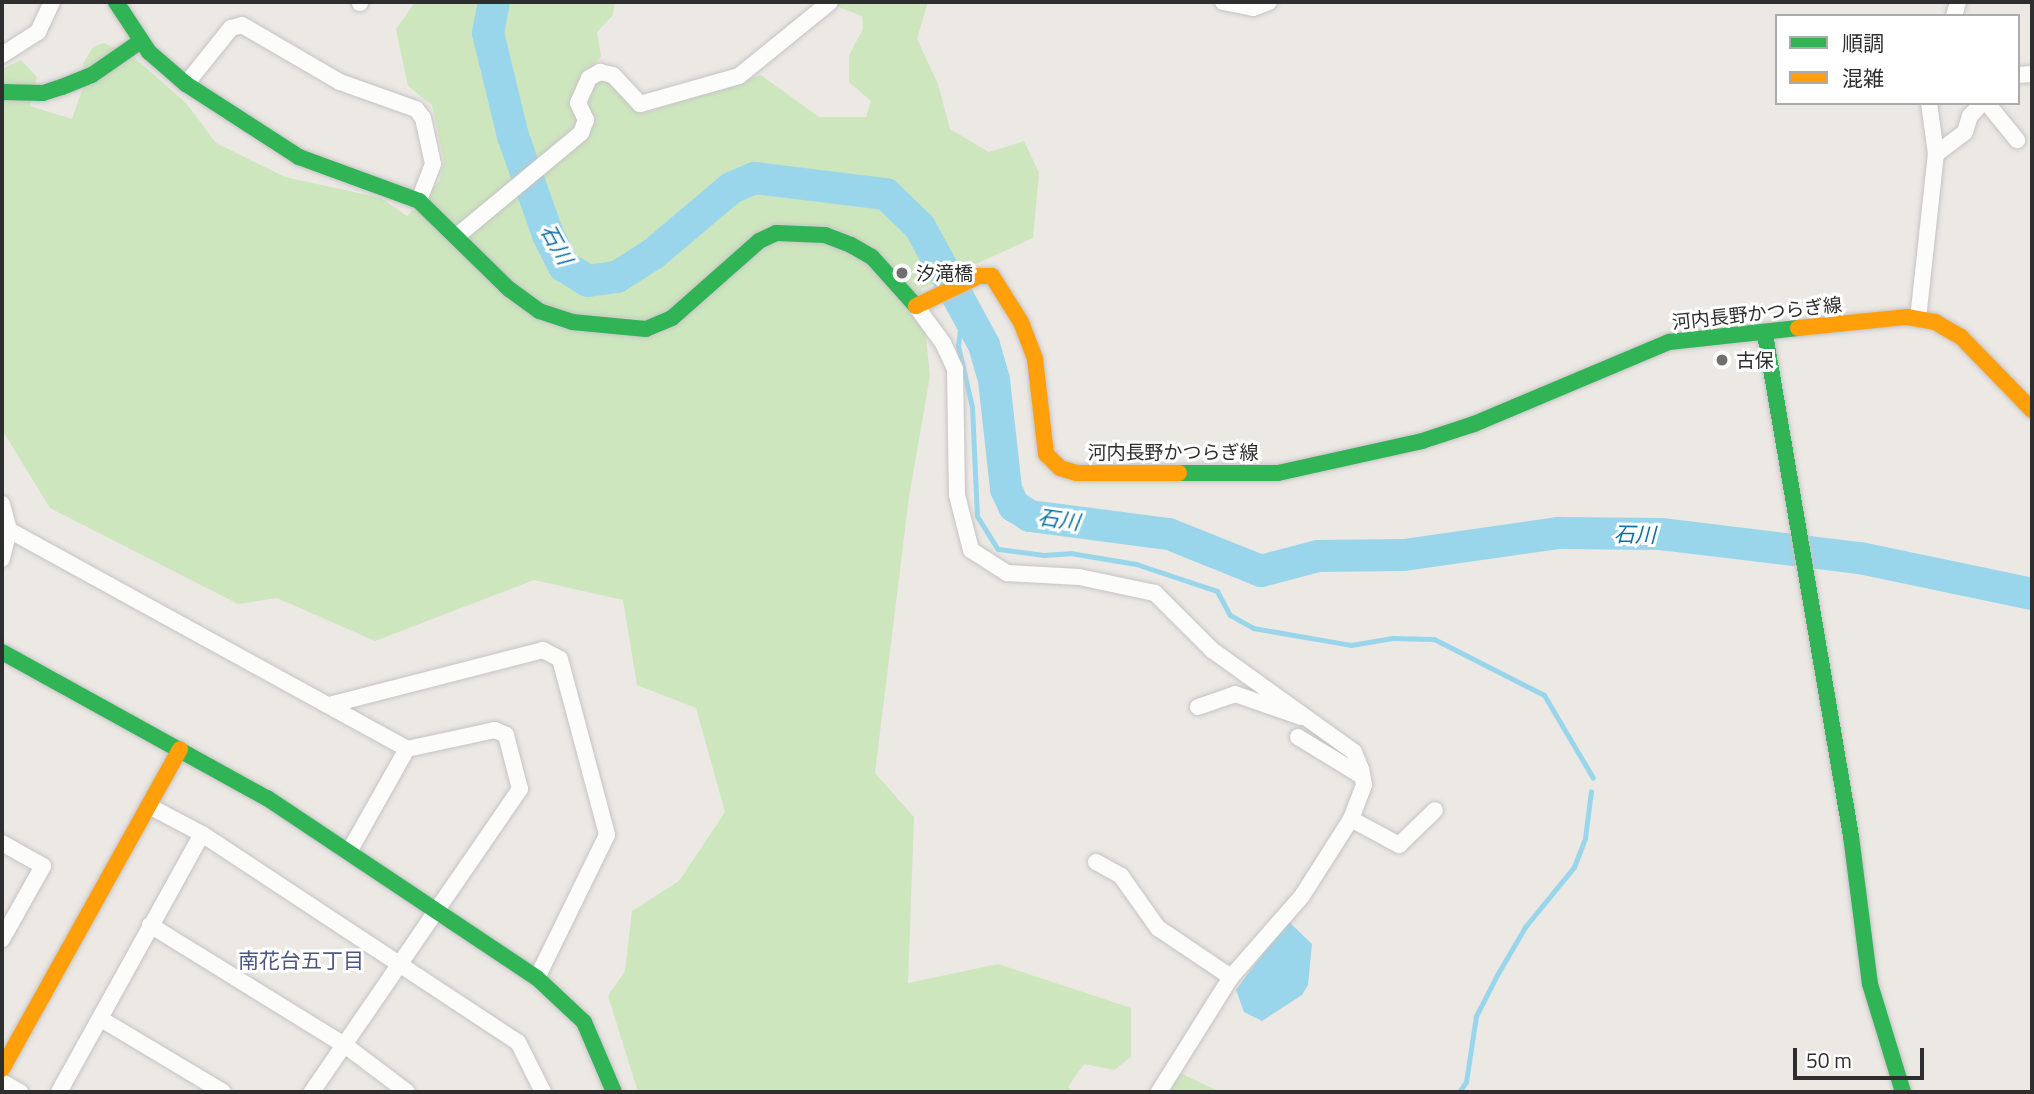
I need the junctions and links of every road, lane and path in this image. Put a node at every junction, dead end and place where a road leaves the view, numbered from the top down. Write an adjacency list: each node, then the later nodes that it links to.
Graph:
1 (52, 2): 7 (street)
2 (116, 2): 6 (main road)
3 (830, 2): 16 (street)
4 (1223, 2): 5 (street)
5 (1269, 2)
6 (141, 41): 8 (main road); 9 (main road)
7 (2, 55)
8 (186, 84): 15 (main road); 15 (street)
9 (2, 92)
10 (1929, 105): 14 (street)
11 (1982, 105): 14 (street)
12 (1986, 105): 13 (street)
13 (2017, 140)
14 (1936, 154): 18 (street)
15 (419, 201): 16 (main road)
16 (462, 232): 17 (main road)
17 (919, 304): 19 (main road, 河内長野かつらぎ線); 27 (street)
18 (1918, 319): 19 (main road, 河内長野かつらぎ線); 20 (main road, 河内長野かつらぎ線)
19 (1765, 334): 57 (main road)
20 (2032, 410)
21 (2, 504): 22 (street)
22 (9, 530): 23 (street); 25 (street)
23 (2, 559)
24 (2, 652): 30 (main road)
25 (333, 705): 29 (street); 44 (street)
26 (1198, 707): 27 (street)
27 (1308, 718): 31 (street)
28 (1298, 737): 31 (street)
29 (407, 748): 37 (street); 39 (street)
30 (180, 749): 32 (main road); 37 (main road)
31 (1362, 776): 34 (street)
32 (149, 806): 35 (street); 47 (main road)
33 (1435, 810): 34 (street)
34 (1351, 819): 43 (street)
35 (202, 834): 40 (street); 42 (street)
36 (2, 843): 41 (street)
37 (350, 850): 39 (main road)
38 (1096, 862): 43 (street)
39 (439, 908): 42 (street); 44 (main road)
40 (150, 925): 45 (street); 46 (street)
41 (2, 939)
42 (403, 962): 46 (street); 54 (street)
43 (1231, 977): 56 (street)
44 (537, 978): 55 (main road)
45 (102, 1018): 50 (street); 51 (street)
46 (346, 1046): 52 (street); 53 (street)
47 (2, 1069)
48 (2, 1082): 49 (street)
49 (20, 1092)
50 (59, 1092)
51 (223, 1092)
52 (312, 1092)
53 (407, 1092)
54 (543, 1092)
55 (614, 1092)
56 (1159, 1092)
57 (1903, 1092)

